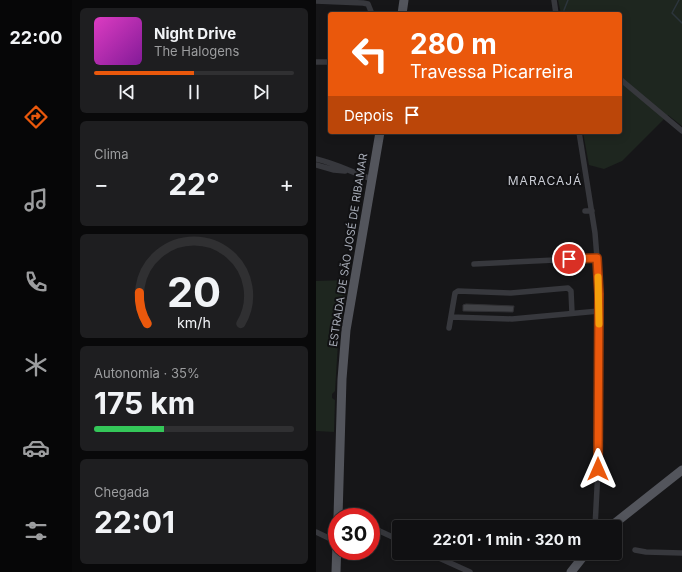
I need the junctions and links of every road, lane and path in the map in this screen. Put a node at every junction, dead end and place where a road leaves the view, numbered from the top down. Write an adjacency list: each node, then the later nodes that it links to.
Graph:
1 (404, 0): 5 (main road)
2 (554, 0): 6 (street)
3 (316, 1): 4 (street)
4 (371, 12)
5 (402, 12)
6 (556, 12)
7 (316, 62): 8 (street)
8 (328, 62)
9 (622, 81): 10 (street)
10 (682, 131)
11 (380, 134): 16 (main road, ESTRADA DE SÃO JOSÉ DE RIBAMAR)
12 (579, 134): 18 (street)
13 (316, 159): 15 (street)
14 (316, 165): 15 (street)
15 (349, 171): 16 (street)
16 (372, 179): 26 (main road, ESTRADA DE SÃO JOSÉ DE RIBAMAR)
17 (585, 211): 18 (street)
18 (592, 211): 19 (street)
19 (597, 258): 20 (street); 21 (street)
20 (474, 264)
21 (599, 311): 22 (street); 27 (street)
22 (572, 313): 23 (street); 23 (street)
23 (451, 317): 24 (street)
24 (449, 328)
25 (682, 470): 28 (main road)
26 (338, 508)
27 (595, 520)
28 (619, 520)
29 (380, 531): 31 (street)
30 (316, 532): 32 (street)
31 (392, 537)
32 (328, 538)
33 (635, 550): 34 (street)
34 (682, 553)
35 (336, 560): 38 (main road)
36 (443, 560): 39 (street)
37 (580, 560): 40 (main road)
38 (336, 572)
39 (470, 572)
40 (571, 572)

